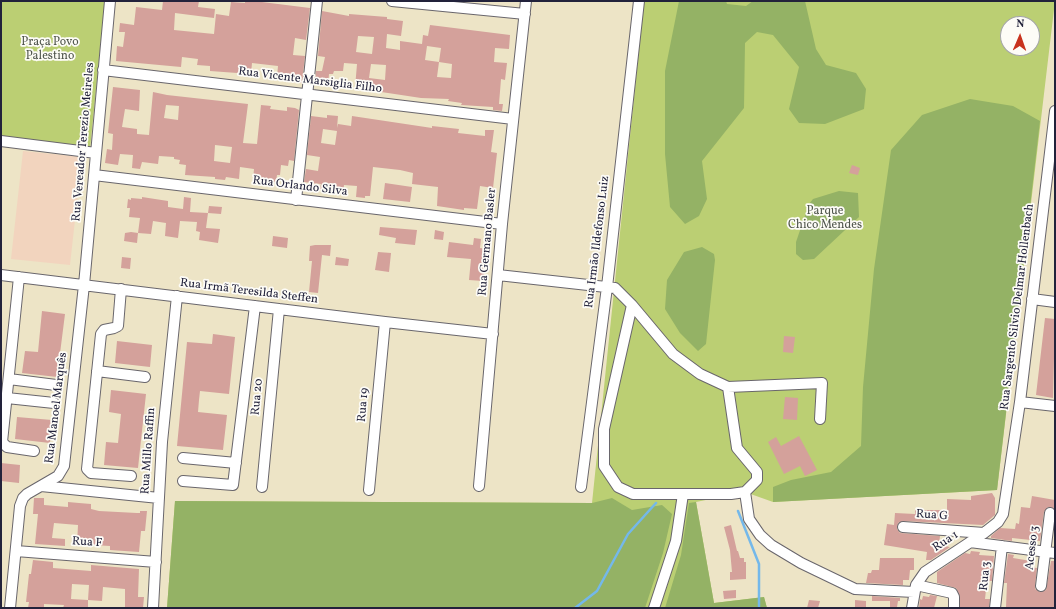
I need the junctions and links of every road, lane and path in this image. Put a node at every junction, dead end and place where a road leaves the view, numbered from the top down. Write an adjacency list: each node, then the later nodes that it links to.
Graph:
1 (110, 1): 8 (street, Rua Vereador Terezio Meireles)
2 (317, 1): 9 (street)
3 (392, 1): 6 (street)
4 (526, 1): 7 (street, Rua Germano Basler)
5 (639, 1): 22 (street, Rua Irmão Ildefonso Luiz)
6 (419, 2): 7 (street)
7 (524, 14): 11 (street, Rua Germano Basler)
8 (103, 70): 9 (street, Rua Vicente Marsiglia Filho); 13 (street, Rua Vereador Terezio Meireles)
9 (306, 94): 11 (street, Rua Vicente Marsiglia Filho); 16 (street)
10 (1055, 112): 15 (street, Rua Sargento Silvio Delmar Hollenbach)
11 (513, 119): 17 (street, Rua Germano Basler)
12 (1, 142): 13 (street)
13 (96, 153): 14 (street, Rua Vereador Terezio Meireles)
14 (94, 176): 16 (street, Rua Orlando Silva); 21 (street, Rua Vereador Terezio Meireles)
15 (1050, 198): 25 (street, Rua Sargento Silvio Delmar Hollenbach)
16 (296, 200): 17 (street, Rua Orlando Silva)
17 (502, 224): 19 (street, Rua Germano Basler)
18 (1, 275): 20 (street, Rua Irmã Teresilda Steffen)
19 (498, 275): 22 (street); 31 (street, Rua Germano Basler)
20 (18, 277): 21 (street, Rua Irmã Teresilda Steffen); 34 (street)
21 (84, 285): 23 (street, Rua Irmã Teresilda Steffen); 47 (street, Rua Manoel Marquês)
22 (606, 287): 27 (street); 50 (street, Rua Irmão Ildefonso Luiz)
23 (121, 289): 24 (street, Rua Irmã Teresilda Steffen); 32 (street)
24 (177, 296): 28 (street, Rua Irmã Teresilda Steffen); 54 (street, Rua Millo Raffin)
25 (1032, 299): 26 (street); 38 (street, Rua Sargento Silvio Delmar Hollenbach)
26 (1055, 302)
27 (632, 305): 36 (street); 53 (street)
28 (255, 306): 29 (street, Rua Irmã Teresilda Steffen); 44 (street)
29 (279, 309): 30 (street, Rua Irmã Teresilda Steffen); 49 (street, Rua 20)
30 (385, 322): 31 (street, Rua Irmã Teresilda Steffen); 51 (street, Rua 19)
31 (493, 334): 48 (street, Rua Germano Basler)
32 (97, 371): 33 (street); 45 (street)
33 (145, 377)
34 (9, 379): 35 (street); 37 (street)
35 (56, 385)
36 (728, 387): 41 (street); 52 (street)
37 (7, 398): 39 (street); 42 (street)
38 (1020, 402): 40 (street); 55 (street, Rua Sargento Silvio Delmar Hollenbach)
39 (54, 403)
40 (1055, 406)
41 (820, 420)
42 (34, 451)
43 (183, 458): 44 (street)
44 (236, 462): 46 (street)
45 (131, 476)
46 (183, 481)
47 (41, 486): 54 (street); 61 (street, Rua Manoel Marquês)
48 (479, 486)
49 (262, 487)
50 (581, 487)
51 (369, 490)
52 (745, 492): 53 (street); 65 (street)
53 (683, 494): 68 (street)
54 (159, 498): 63 (street, Rua Millo Raffin)
55 (1005, 505): 58 (street, Rua 1)
56 (1050, 513): 62 (street, Acesso 3)
57 (903, 527): 58 (street, Rua G)
58 (984, 533): 59 (street, Rua 1)
59 (970, 542): 60 (street); 65 (street, Rua 1)
60 (1002, 546): 62 (street); 71 (street, Rua 3)
61 (16, 551): 63 (street, Rua F); 66 (street, Rua Manoel Marquês)
62 (1050, 553): 64 (street, Acesso 3)
63 (156, 562): 67 (street, Rua Millo Raffin)
64 (1041, 586)
65 (915, 588): 69 (street); 70 (street)
66 (10, 608)
67 (153, 608)
68 (654, 608)
69 (912, 608)
70 (954, 608)
71 (995, 608)

